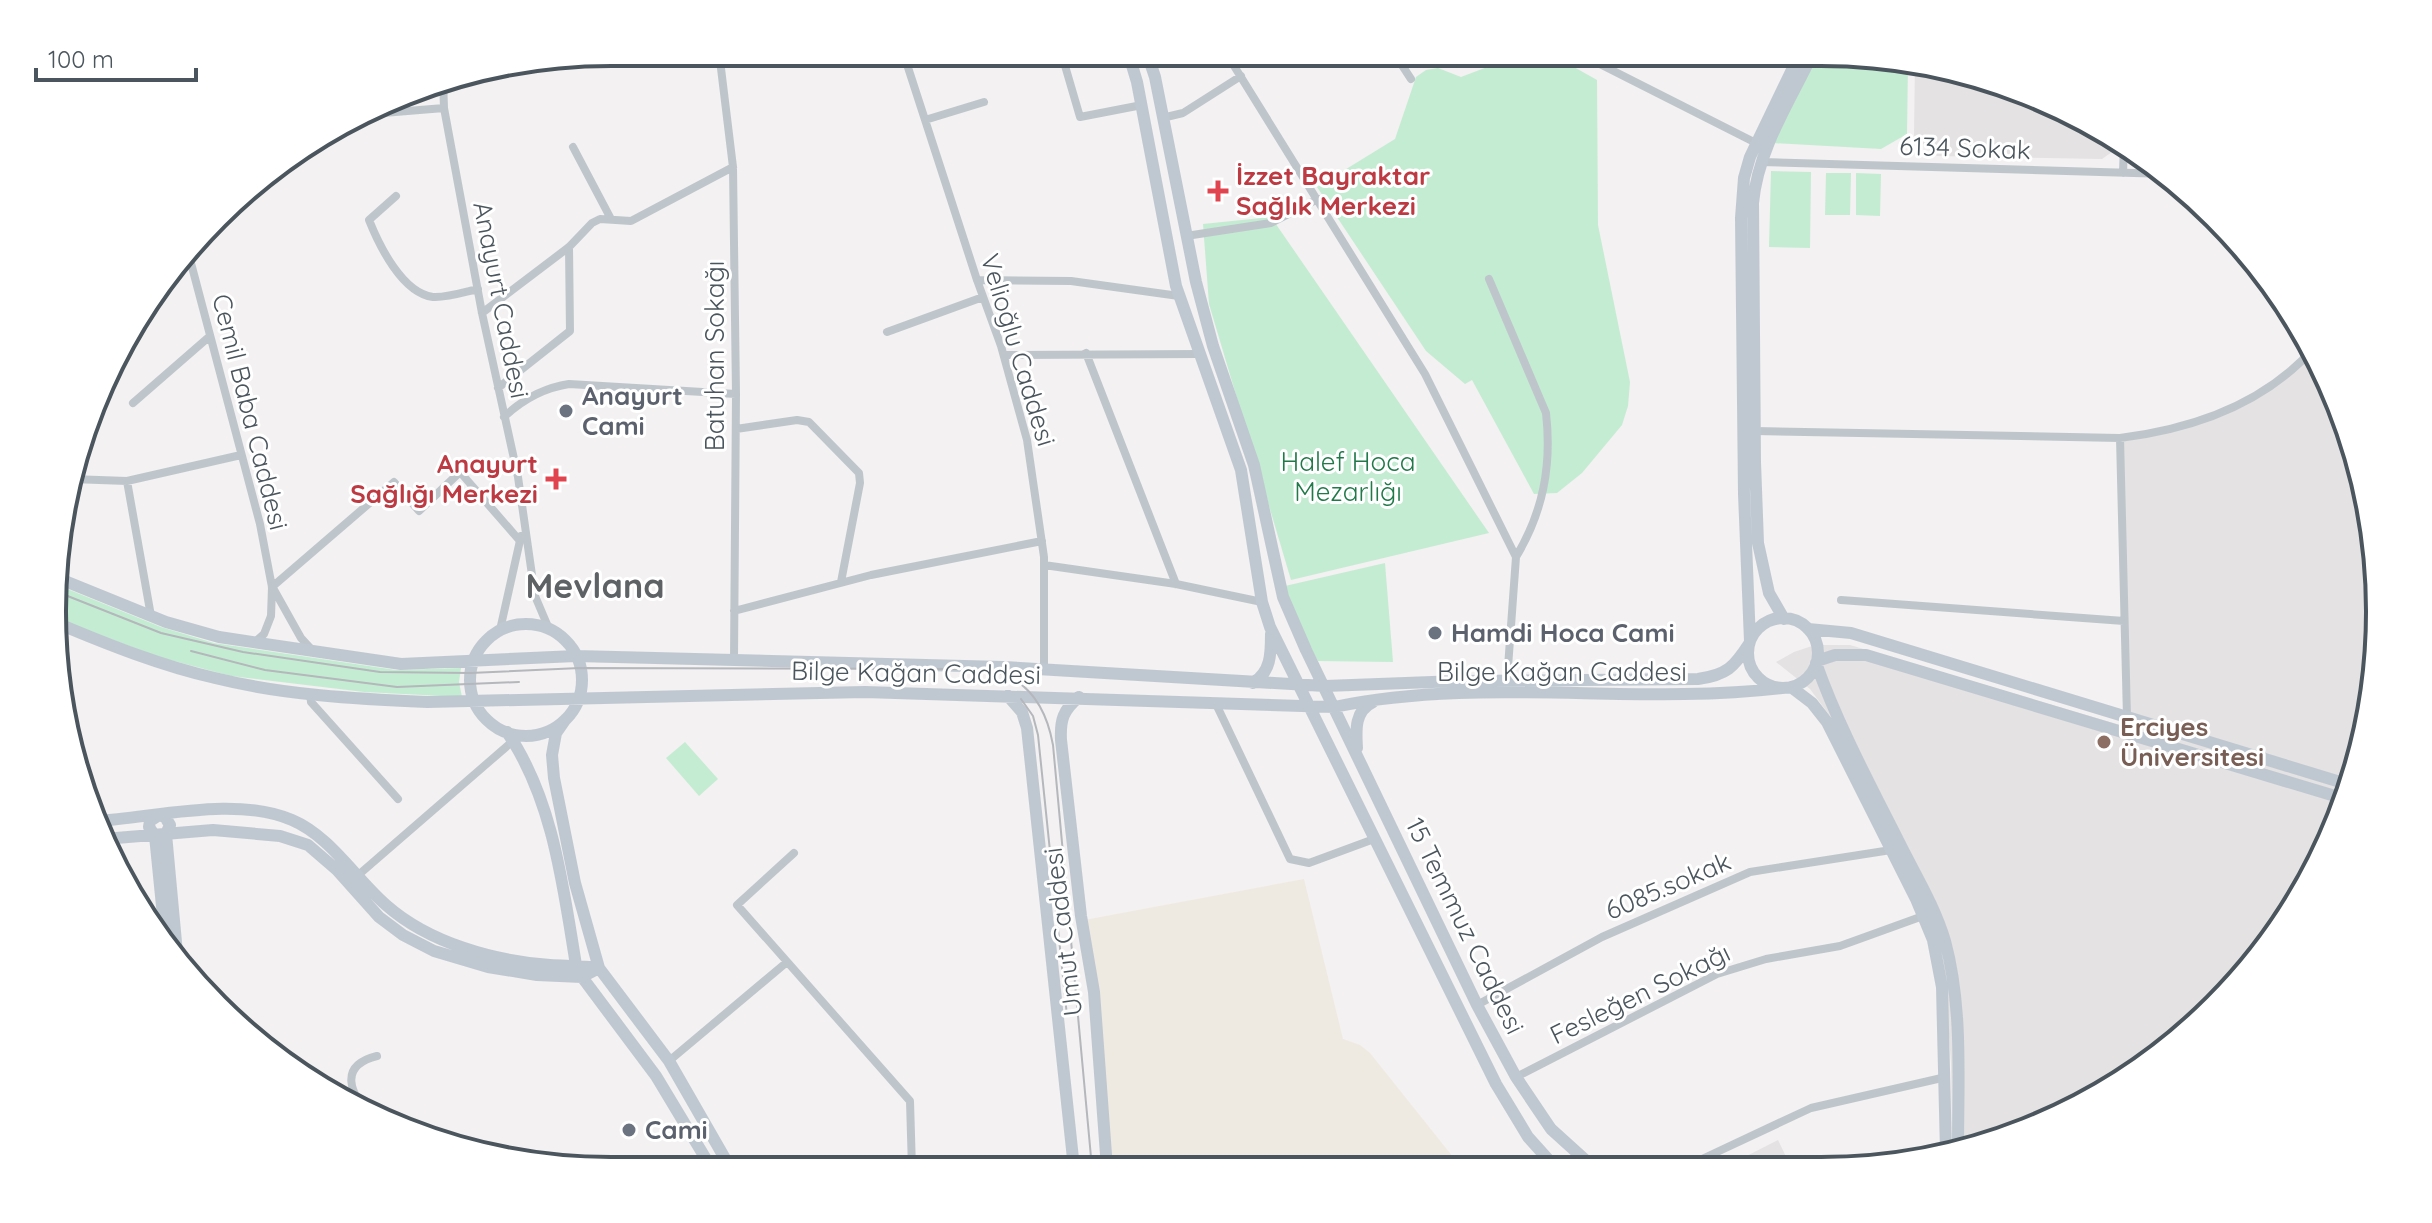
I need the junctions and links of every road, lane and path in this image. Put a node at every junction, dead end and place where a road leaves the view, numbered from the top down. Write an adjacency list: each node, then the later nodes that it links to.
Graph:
1 (721, 66): 24 (street, Batuhan Sokağı)
2 (908, 66): 19 (street, Velioğlu Caddesi)
3 (1065, 66): 15 (street)
4 (1132, 66): 15 (street)
5 (1150, 66): 18 (street, 15 Temmuz Caddesi)
6 (1234, 66): 11 (street)
7 (1402, 66): 12 (street)
8 (1604, 66): 20 (street)
9 (1794, 66): 20 (street)
10 (1807, 66): 23 (street)
11 (1241, 76): 18 (street); 28 (street)
12 (1411, 79)
13 (443, 93): 16 (street, Anayurt Caddesi)
14 (984, 102): 19 (street)
15 (1142, 105): 36 (street)
16 (444, 108): 17 (street); 35 (street, Anayurt Caddesi)
17 (393, 112)
18 (1162, 118): 30 (street, 15 Temmuz Caddesi)
19 (925, 120): 34 (street, Velioğlu Caddesi)
20 (1756, 143): 76 (street)
21 (573, 147): 29 (street)
22 (2124, 158): 25 (street)
23 (1761, 162): 25 (street, 6134 Sokak); 50 (street)
24 (733, 167): 29 (street); 46 (street, Batuhan Sokağı)
25 (2123, 173): 26 (street, 6134 Sokak)
26 (2145, 173)
27 (396, 196): 35 (street)
28 (1318, 199): 30 (street); 58 (street)
29 (611, 219): 31 (street)
30 (1186, 236): 86 (street, 15 Temmuz Caddesi)
31 (569, 247): 38 (street); 45 (street)
32 (191, 264): 40 (street, Cemil Baba Caddesi)
33 (1489, 279): 58 (street)
34 (977, 280): 36 (street); 37 (street, Velioğlu Caddesi)
35 (478, 289): 38 (street, Anayurt Caddesi)
36 (1179, 296): 42 (street)
37 (983, 297): 39 (street); 43 (street, Velioğlu Caddesi)
38 (482, 313): 45 (street, Anayurt Caddesi)
39 (887, 332)
40 (210, 336): 47 (street); 52 (street, Cemil Baba Caddesi)
41 (1086, 353): 42 (street); 43 (street); 62 (street)
42 (1199, 354): 65 (street)
43 (1004, 355): 57 (street, Velioğlu Caddesi)
44 (2303, 358): 51 (street)
45 (498, 388): 48 (street, Anayurt Caddesi)
46 (736, 394): 48 (street); 49 (street, Batuhan Sokağı)
47 (133, 403)
48 (504, 417): 55 (street, Anayurt Caddesi)
49 (736, 429): 61 (street); 66 (street, Batuhan Sokağı)
50 (1754, 431): 51 (street); 68 (street)
51 (2120, 438): 69 (street)
52 (241, 455): 54 (street); 63 (street, Cemil Baba Caddesi)
53 (83, 479): 54 (street)
54 (127, 481): 67 (street)
55 (523, 527): 56 (street); 72 (street)
56 (520, 541): 63 (street); 74 (street)
57 (1042, 541): 59 (street, Velioğlu Caddesi); 61 (street)
58 (1516, 557): 83 (street)
59 (1044, 565): 62 (street); 82 (street, Velioğlu Caddesi)
60 (67, 582): 67 (street, Bilge Kağan Caddesi)
61 (841, 582): 66 (street)
62 (1176, 584): 65 (street)
63 (272, 587): 75 (street, Cemil Baba Caddesi); 77 (street, Cemil Baba Caddesi)
64 (1841, 600): 69 (street)
65 (1262, 602): 71 (street)
66 (734, 611): 79 (street, Batuhan Sokağı)
67 (151, 616): 75 (street, Bilge Kağan Caddesi)
68 (1784, 619): 73 (street); 76 (street)
69 (2124, 621): 97 (street)
70 (66, 627): 88 (street, Bilge Kağan Caddesi)
71 (1270, 627): 84 (street); 85 (street, 15 Temmuz Caddesi)
72 (549, 629): 74 (street); 78 (street)
73 (1808, 629): 81 (street); 97 (street)
74 (500, 630): 80 (street)
75 (254, 643): 77 (street, Bilge Kağan Caddesi)
76 (1750, 643): 83 (street, Bilge Kağan Caddesi); 87 (street)
77 (313, 651): 80 (street, Bilge Kağan Caddesi)
78 (576, 656): 79 (street, Bilge Kağan Caddesi); 80 (street, Bilge Kağan Caddesi); 92 (street)
79 (734, 660): 82 (street, Bilge Kağan Caddesi)
80 (473, 661): 93 (street)
81 (1817, 662): 87 (street); 102 (street); 125 (street)
82 (1044, 669): 84 (street, Bilge Kağan Caddesi)
83 (1507, 681): 86 (street, Bilge Kağan Caddesi)
84 (1253, 683): 85 (street, Bilge Kağan Caddesi)
85 (1298, 686): 86 (street, Bilge Kağan Caddesi); 95 (street, 15 Temmuz Caddesi)
86 (1325, 686): 96 (street, 15 Temmuz Caddesi)
87 (1787, 688): 90 (street, Bilge Kağan Caddesi); 109 (street)
88 (310, 693): 93 (street, Bilge Kağan Caddesi); 103 (street)
89 (1008, 696): 91 (street, Bilge Kağan Caddesi); 92 (street, Bilge Kağan Caddesi); 130 (street, Umut Caddesi)
90 (1384, 696): 96 (street, Bilge Kağan Caddesi); 100 (street)
91 (1079, 697): 94 (street, Bilge Kağan Caddesi); 131 (street, Umut Caddesi)
92 (578, 698): 93 (street, Bilge Kağan Caddesi); 98 (street)
93 (474, 701): 99 (street)
94 (1216, 704): 95 (street, Bilge Kağan Caddesi); 108 (street)
95 (1308, 707): 96 (street, Bilge Kağan Caddesi); 108 (street, 15 Temmuz Caddesi)
96 (1334, 707): 100 (street, 15 Temmuz Caddesi)
97 (2127, 717): 101 (street)
98 (565, 720): 99 (street); 117 (street)
99 (510, 737): 111 (street); 116 (street)
100 (1358, 756): 119 (street, 15 Temmuz Caddesi)
101 (2339, 782)
102 (2334, 796)
103 (398, 799)
104 (159, 815): 105 (street); 106 (street); 111 (street)
105 (108, 820)
106 (161, 835): 107 (street); 111 (street); 113 (street); 114 (street)
107 (116, 838)
108 (1374, 839): 132 (street, 15 Temmuz Caddesi)
109 (1891, 850): 112 (street); 119 (street, 6085.sokak)
110 (794, 853): 115 (street)
111 (353, 880): 116 (street); 118 (street)
112 (1923, 916): 122 (street, Fesleğen Sokağı); 123 (street)
113 (165, 924)
114 (176, 939)
115 (787, 962): 121 (street); 129 (street)
116 (576, 965): 117 (street); 118 (street)
117 (599, 968): 118 (street); 121 (street)
118 (582, 977): 127 (street)
119 (1477, 1005): 122 (street, 15 Temmuz Caddesi)
120 (377, 1056): 124 (street)
121 (669, 1061): 128 (street)
122 (1516, 1077): 133 (street, 15 Temmuz Caddesi)
123 (1946, 1077): 126 (street); 134 (street)
124 (353, 1092)
125 (1958, 1139)
126 (1946, 1142)
127 (705, 1157)
128 (724, 1157)
129 (912, 1157)
130 (1073, 1157)
131 (1106, 1157)
132 (1546, 1157)
133 (1582, 1157)
134 (1706, 1157)

